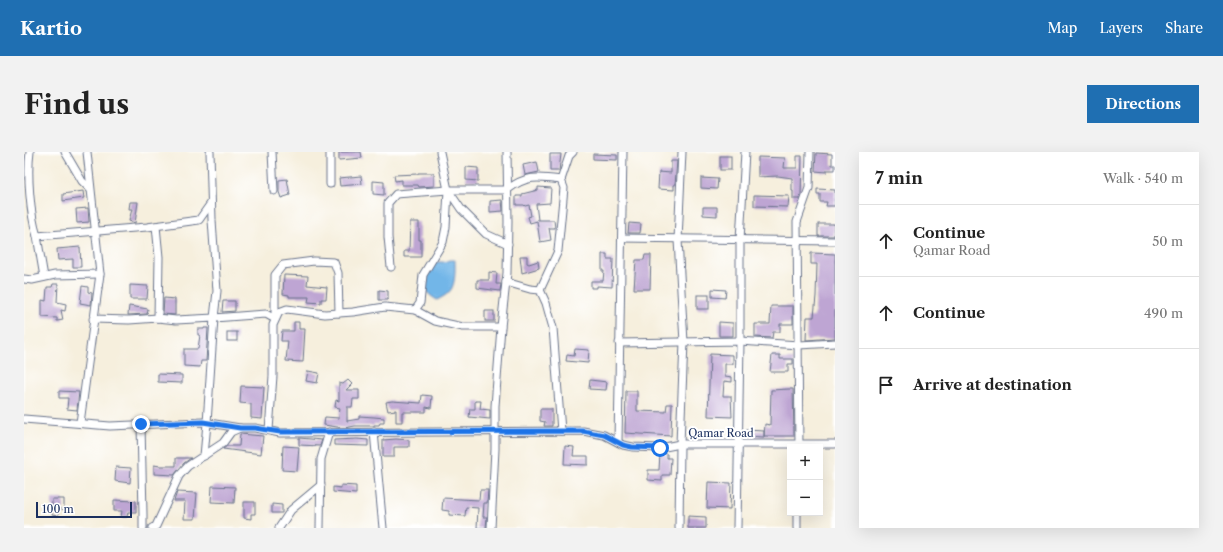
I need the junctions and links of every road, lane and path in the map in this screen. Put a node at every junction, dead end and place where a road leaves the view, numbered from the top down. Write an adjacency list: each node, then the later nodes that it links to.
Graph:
1 (30, 152): 23 (street)
2 (65, 152): 16 (street)
3 (87, 152): 16 (street)
4 (210, 152): 20 (street)
5 (272, 152): 19 (street)
6 (330, 152): 15 (street)
7 (440, 152): 17 (street)
8 (507, 152): 18 (street)
9 (573, 152): 14 (street)
10 (623, 152): 24 (street)
11 (682, 152): 25 (street)
12 (745, 152): 26 (street)
13 (810, 152): 27 (street)
14 (561, 180): 18 (street); 35 (street)
15 (330, 184)
16 (90, 189): 22 (street)
17 (448, 190): 18 (street); 29 (street); 30 (street); 36 (street)
18 (507, 190): 29 (street)
19 (274, 191)
20 (212, 203): 21 (street); 39 (street)
21 (156, 226): 22 (street); 38 (street)
22 (95, 230): 23 (street); 31 (street)
23 (37, 236): 32 (street)
24 (622, 238): 25 (street); 45 (street)
25 (678, 240): 26 (street); 44 (street)
26 (740, 240): 27 (street); 43 (street)
27 (797, 241): 28 (street); 47 (street)
28 (835, 241)
29 (508, 244): 34 (street)
30 (391, 267)
31 (100, 274): 32 (street); 40 (street)
32 (44, 277): 33 (street)
33 (24, 279)
34 (506, 282): 35 (street); 42 (street)
35 (540, 290): 54 (street)
36 (415, 310): 37 (street); 42 (street)
37 (339, 313): 41 (street); 41 (street)
38 (158, 318): 39 (street); 40 (street)
39 (214, 318): 41 (street); 50 (street)
40 (93, 319): 49 (street)
41 (275, 319): 53 (street)
42 (501, 327): 57 (street)
43 (740, 341): 44 (street); 47 (street); 63 (street)
44 (684, 342): 45 (street); 59 (street)
45 (619, 343): 58 (street)
46 (835, 343): 47 (street)
47 (799, 345): 60 (street)
48 (24, 419): 49 (street, Qamar Road)
49 (80, 423): 51 (street, Qamar Road)
50 (207, 423): 51 (street, Qamar Road); 52 (street, Qamar Road); 65 (street)
51 (141, 424): 68 (street)
52 (240, 428): 53 (street, Qamar Road); 65 (street)
53 (269, 430): 55 (street, Qamar Road)
54 (561, 431): 57 (street, Qamar Road); 58 (street, Qamar Road)
55 (329, 432): 56 (street, Qamar Road); 66 (street)
56 (374, 432): 57 (street, Qamar Road); 72 (street)
57 (495, 432): 73 (street)
58 (618, 442): 59 (street, Qamar Road)
59 (680, 444): 63 (street, Qamar Road); 74 (street)
60 (799, 444)
61 (823, 444): 62 (street, Qamar Road)
62 (835, 444)
63 (738, 445): 64 (street, Qamar Road); 75 (street)
64 (787, 445)
65 (204, 456): 69 (street)
66 (321, 485): 70 (street); 71 (street)
67 (797, 516): 76 (street)
68 (143, 528)
69 (152, 528)
70 (279, 528)
71 (320, 528)
72 (383, 528)
73 (491, 528)
74 (679, 528)
75 (737, 528)
76 (797, 528)

